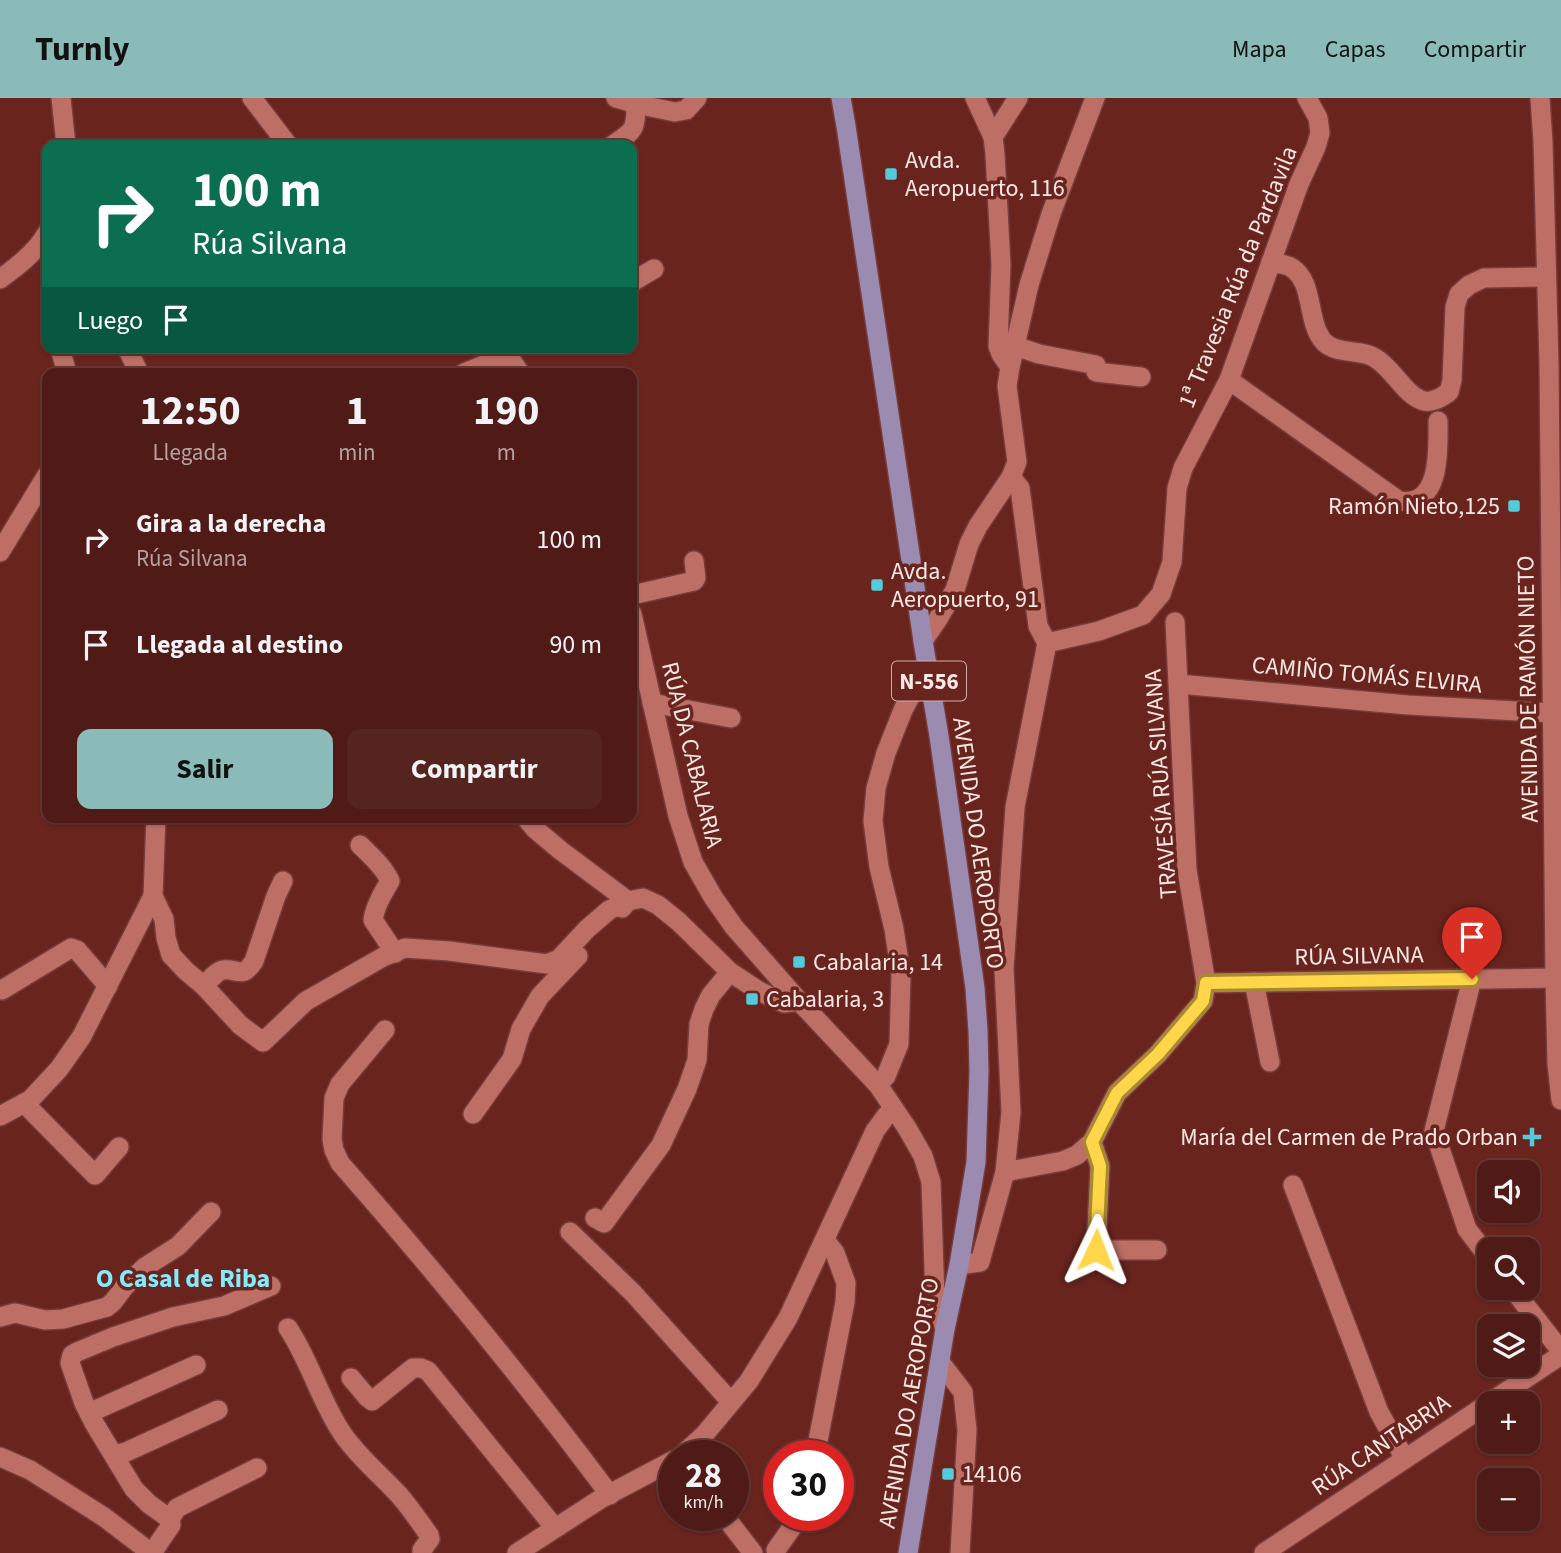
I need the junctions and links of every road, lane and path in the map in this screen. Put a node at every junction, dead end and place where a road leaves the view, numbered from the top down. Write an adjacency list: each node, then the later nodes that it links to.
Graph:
1 (61, 98): 13 (street)
2 (252, 98): 14 (street)
3 (617, 98): 11 (street)
4 (697, 98): 11 (street)
5 (841, 98): 35 (main road, AVENIDA DO AEROPORTO / N-556)
6 (975, 98): 12 (street)
7 (1018, 98): 12 (street)
8 (1095, 98): 22 (street)
9 (1307, 98): 17 (street, 1ª Travesia Rúa da Pardavila)
10 (1540, 98): 19 (street, AVENIDA DE RAMÓN NIETO)
11 (636, 101): 15 (street)
12 (993, 138): 24 (street)
13 (65, 140)
14 (284, 140)
15 (620, 140)
16 (42, 247): 20 (street)
17 (1271, 262): 19 (street); 27 (street, 1ª Travesia Rúa da Pardavila)
18 (653, 269): 21 (street)
19 (1546, 277): 41 (street, AVENIDA DE RAMÓN NIETO)
20 (0, 279)
21 (637, 279)
22 (1015, 346): 24 (street); 26 (street)
23 (501, 354): 25 (street)
24 (1010, 367): 29 (street)
25 (474, 368)
26 (1141, 377)
27 (1229, 380): 28 (street); 36 (street, 1ª Travesia Rúa da Pardavila)
28 (1438, 421)
29 (1012, 477): 35 (street); 36 (street)
30 (42, 483): 31 (street)
31 (0, 552)
32 (694, 561): 33 (street)
33 (637, 594)
34 (1175, 622): 39 (street, TRAVESÍA RÚA SILVANA)
35 (923, 641): 38 (main road, AVENIDA DO AEROPORTO / N-556)
36 (1047, 643): 69 (street)
37 (638, 667): 40 (street, RÚA DA CABALARIA)
38 (928, 672): 61 (street); 77 (main road, AVENIDA DO AEROPORTO / N-556)
39 (1178, 684): 41 (street, CAMIÑO TOMÁS ELVIRA); 54 (street, TRAVESÍA RÚA SILVANA)
40 (652, 703): 42 (street); 58 (street, RÚA DA CABALARIA)
41 (1552, 713): 51 (street, AVENIDA DE RAMÓN NIETO)
42 (731, 718)
43 (156, 823): 47 (street)
44 (530, 823): 48 (street)
45 (360, 845): 49 (street)
46 (284, 881): 56 (street)
47 (153, 896): 55 (street); 56 (street)
48 (628, 901): 49 (street); 50 (street); 65 (street)
49 (395, 953): 56 (street)
50 (730, 972): 58 (street); 72 (street)
51 (1555, 978): 52 (street, RÚA SILVANA); 62 (street, AVENIDA DE RAMÓN NIETO)
52 (1472, 979): 53 (street, RÚA SILVANA); 75 (street)
53 (1254, 982): 54 (street, RÚA SILVANA); 60 (street)
54 (1206, 983): 67 (street)
55 (108, 986): 57 (street); 63 (street)
56 (204, 986)
57 (2, 990)
58 (799, 1000): 61 (street, RÚA DA CABALARIA)
59 (385, 1030): 97 (street)
60 (1270, 1062)
61 (877, 1085): 64 (street, RÚA DA CABALARIA)
62 (1561, 1100)
63 (24, 1103): 66 (street); 68 (street)
64 (894, 1109): 74 (street); 82 (street, RÚA DA CABALARIA)
65 (473, 1114)
66 (0, 1116)
67 (1092, 1142): 69 (street); 76 (street)
68 (119, 1147)
69 (1004, 1172): 77 (street)
70 (1293, 1185): 94 (street)
71 (211, 1212): 80 (street)
72 (595, 1218)
73 (570, 1232): 87 (street)
74 (825, 1240): 87 (street); 91 (street)
75 (1477, 1242)
76 (1157, 1250)
77 (959, 1265): 82 (main road, AVENIDA DO AEROPORTO)
78 (271, 1286): 89 (street)
79 (1522, 1300): 83 (street)
80 (0, 1317)
81 (288, 1328): 104 (street)
82 (945, 1329): 84 (main road, AVENIDA DO AEROPORTO)
83 (1561, 1353): 94 (street, RÚA CANTABRIA)
84 (940, 1362): 107 (main road, AVENIDA DO AEROPORTO); 108 (street)
85 (196, 1365): 89 (street)
86 (351, 1378): 99 (street)
87 (731, 1402): 90 (street)
88 (218, 1410): 92 (street)
89 (89, 1413): 92 (street)
90 (699, 1440)
91 (818, 1440)
92 (114, 1455): 98 (street)
93 (0, 1457): 103 (street)
94 (1405, 1459): 109 (street, RÚA CANTABRIA)
95 (257, 1468): 98 (street)
96 (658, 1468): 97 (street)
97 (610, 1494): 99 (street)
98 (170, 1520): 103 (street)
99 (555, 1528): 105 (street)
100 (736, 1531): 106 (street)
101 (789, 1531): 102 (street)
102 (776, 1550)
103 (150, 1553)
104 (422, 1553)
105 (517, 1553)
106 (753, 1553)
107 (908, 1553)
108 (960, 1553)
109 (1264, 1553)

